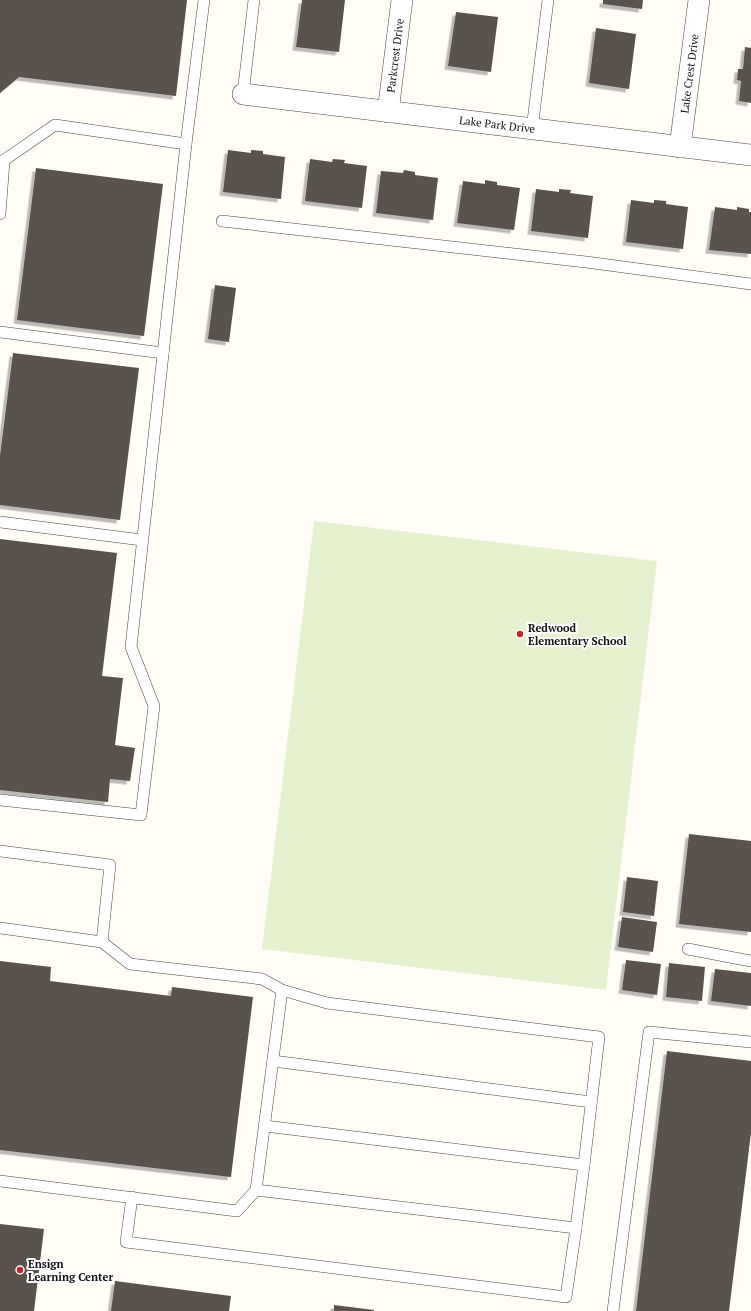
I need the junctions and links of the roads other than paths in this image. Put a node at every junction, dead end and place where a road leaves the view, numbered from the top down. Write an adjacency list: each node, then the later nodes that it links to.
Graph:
1 (204, 0): 9 (lane)
2 (254, 0): 6 (lane)
3 (402, 0): 7 (street, Parkcrest Drive)
4 (548, 0): 8 (lane)
5 (698, 0): 10 (street, Lake Crest Drive)
6 (243, 94): 7 (street, Lake Park Drive)
7 (388, 112): 8 (street, Lake Park Drive)
8 (532, 129): 10 (street, Lake Park Drive)
9 (186, 144): 12 (lane); 17 (lane)
10 (680, 147): 11 (street, Lake Park Drive)
11 (751, 156)
12 (2, 162): 13 (lane)
13 (0, 214)
14 (222, 221): 15 (lane)
15 (751, 284)
16 (0, 332): 17 (lane)
17 (163, 353): 19 (lane)
18 (0, 522): 19 (lane)
19 (142, 540): 20 (lane)
20 (0, 800)
21 (0, 851): 23 (lane)
22 (0, 928): 23 (lane)
23 (102, 942): 26 (lane)
24 (688, 949): 25 (lane)
25 (751, 961)
26 (282, 990): 28 (lane); 29 (lane)
27 (751, 1042): 36 (lane)
28 (273, 1061): 29 (lane); 30 (lane)
29 (591, 1102): 31 (lane)
30 (265, 1126): 31 (lane); 33 (lane)
31 (584, 1165): 35 (lane)
32 (0, 1181): 34 (lane)
33 (256, 1190): 34 (lane); 35 (lane)
34 (132, 1197): 35 (lane)
35 (576, 1228)
36 (613, 1311)

